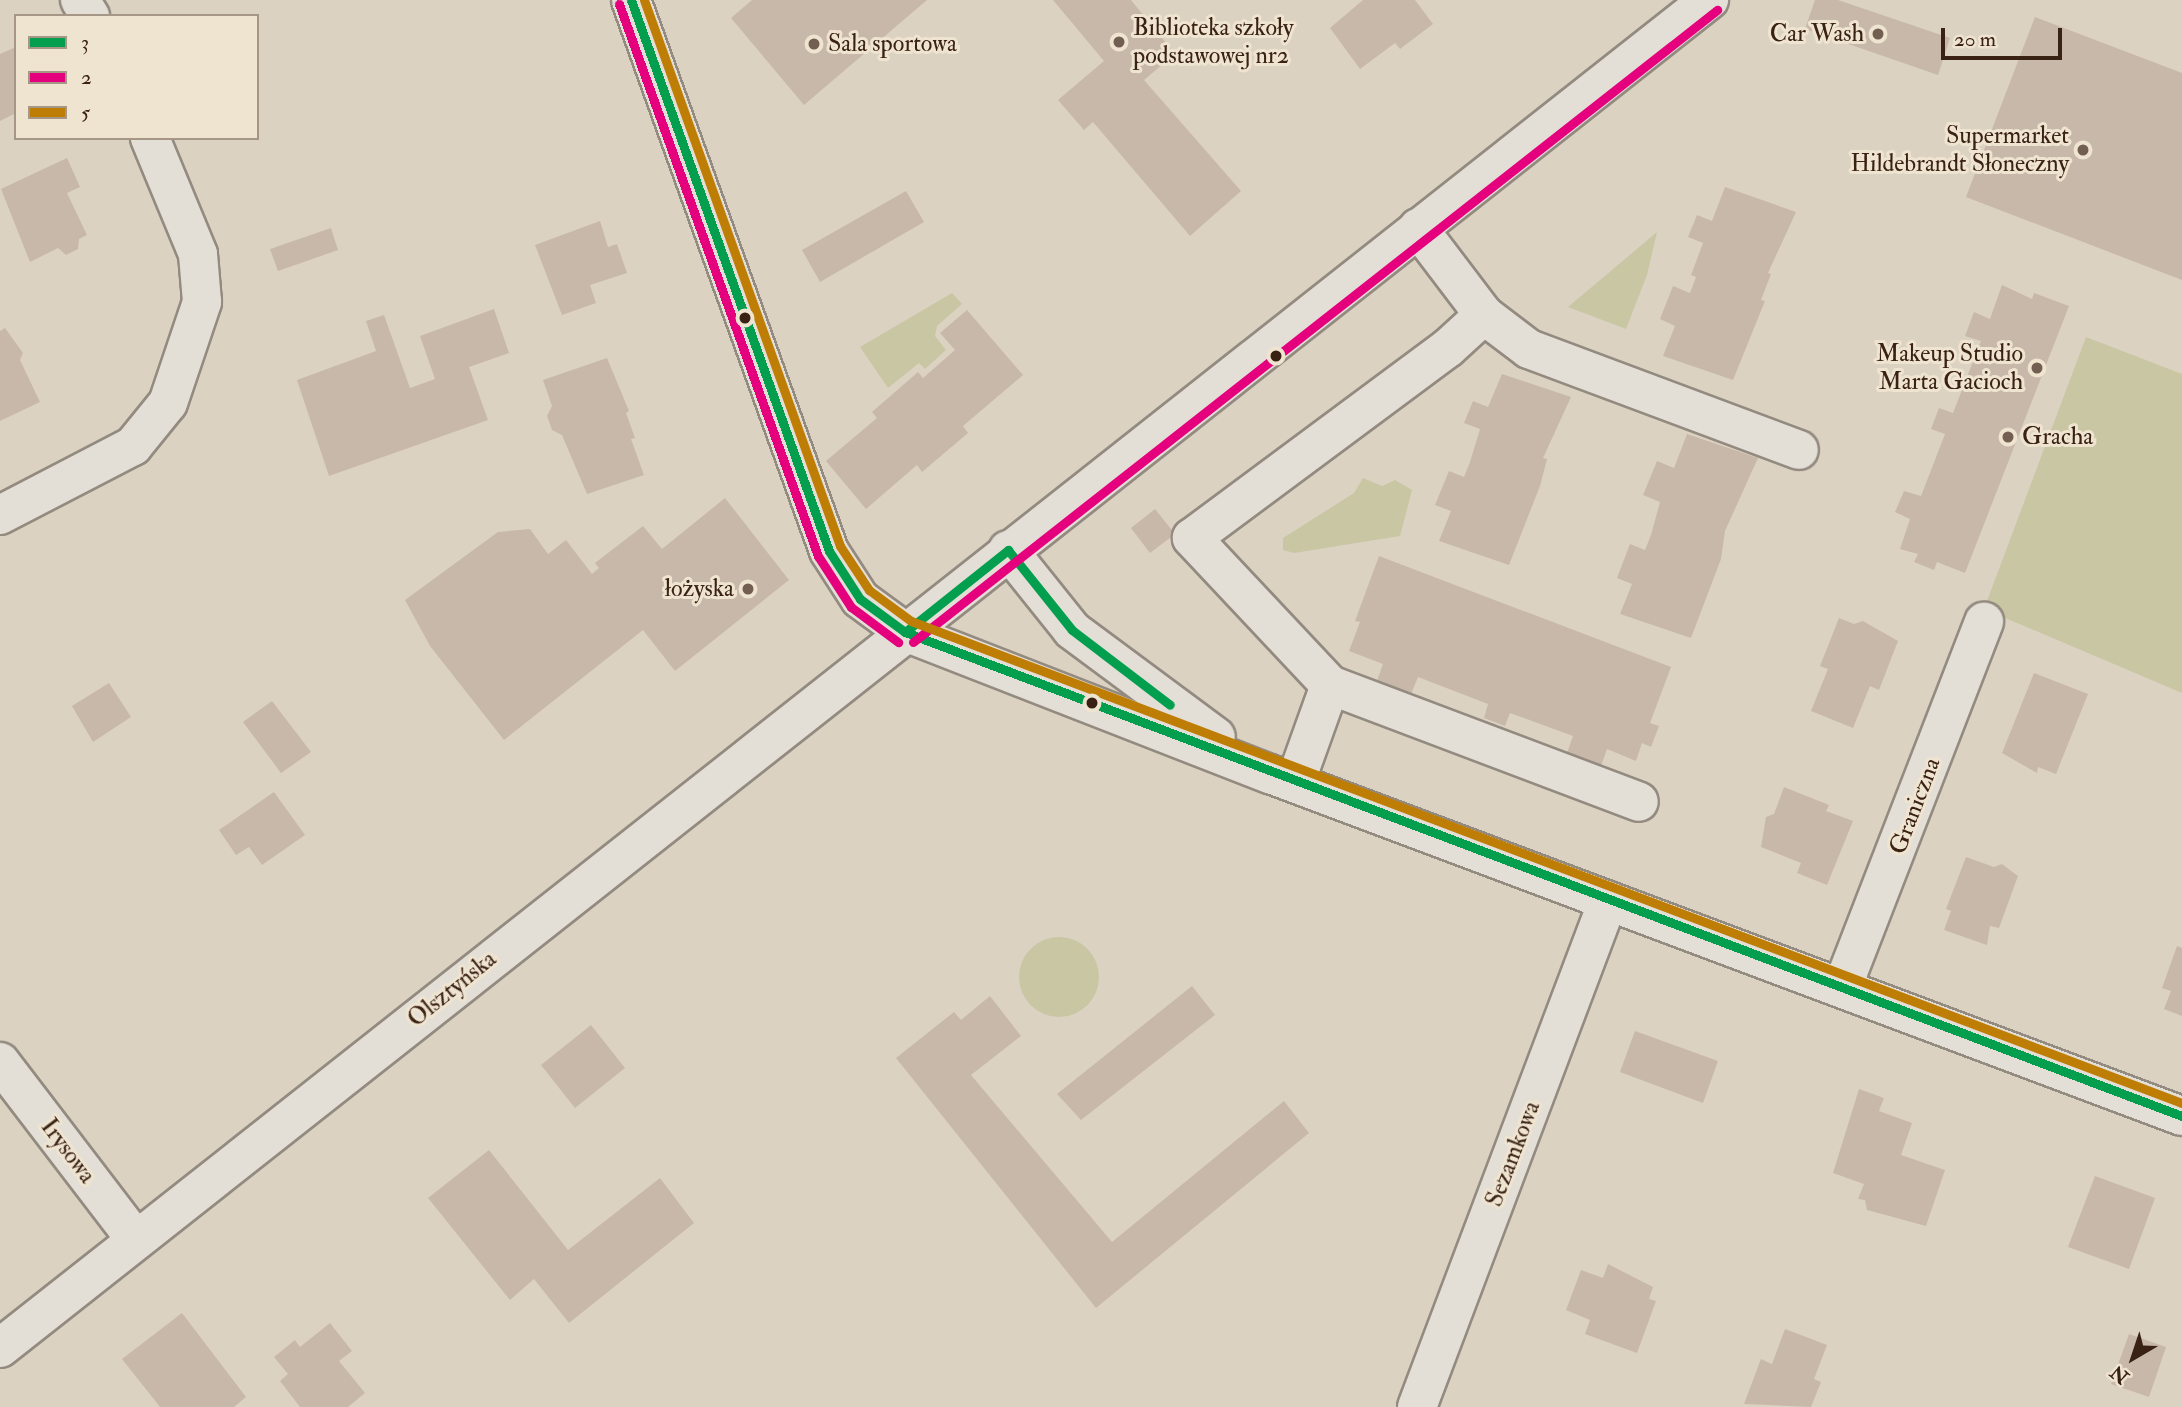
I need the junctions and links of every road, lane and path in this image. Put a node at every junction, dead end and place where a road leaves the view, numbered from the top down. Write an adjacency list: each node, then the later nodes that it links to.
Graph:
1 (631, 0): 10 (street)
2 (1709, 0): 4 (street, Olsztyńska)
3 (151, 140): 7 (street)
4 (1418, 228): 5 (street); 8 (street, Olsztyńska)
5 (1484, 315): 6 (street); 11 (street)
6 (1799, 450)
7 (0, 515)
8 (1008, 550): 10 (street, Olsztyńska); 12 (street)
9 (1984, 622): 15 (street, Graniczna)
10 (905, 632): 12 (street); 18 (street, Olsztyńska)
11 (1330, 685): 12 (street); 13 (street)
12 (1282, 778): 14 (street)
13 (1639, 802)
14 (1608, 901): 15 (street); 20 (street, Sezamkowa)
15 (1842, 988): 17 (street)
16 (0, 1062): 18 (street, Irysowa)
17 (2182, 1116)
18 (136, 1240): 19 (street, Olsztyńska)
19 (0, 1348)
20 (1417, 1407)

